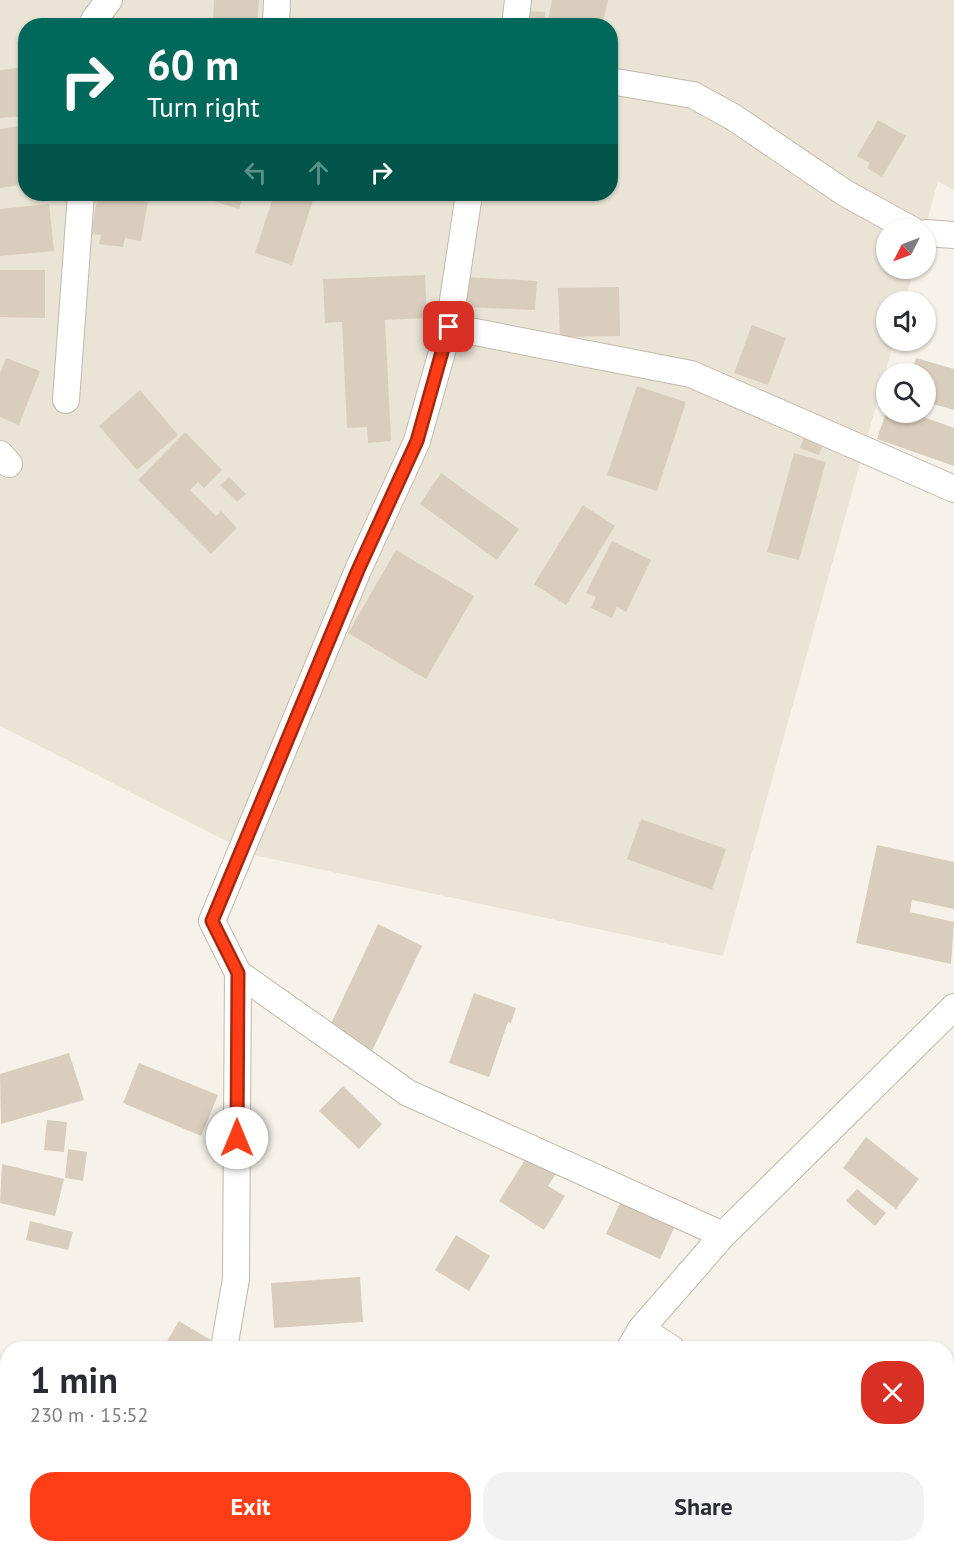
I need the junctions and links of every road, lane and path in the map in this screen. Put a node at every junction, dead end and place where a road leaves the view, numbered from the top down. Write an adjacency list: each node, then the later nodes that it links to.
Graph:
1 (109, 0): 4 (street)
2 (277, 0): 5 (street)
3 (518, 0): 6 (street)
4 (95, 18)
5 (276, 18)
6 (516, 18)
7 (618, 82): 10 (street)
8 (80, 201): 14 (street)
9 (468, 201): 13 (street)
10 (892, 219)
11 (936, 234): 12 (street)
12 (954, 235)
13 (449, 327): 15 (street); 16 (street)
14 (66, 400)
15 (954, 489)
16 (238, 973): 18 (street); 20 (street)
17 (954, 1007): 18 (street)
18 (723, 1235): 19 (street)
19 (635, 1339)
20 (225, 1341)

